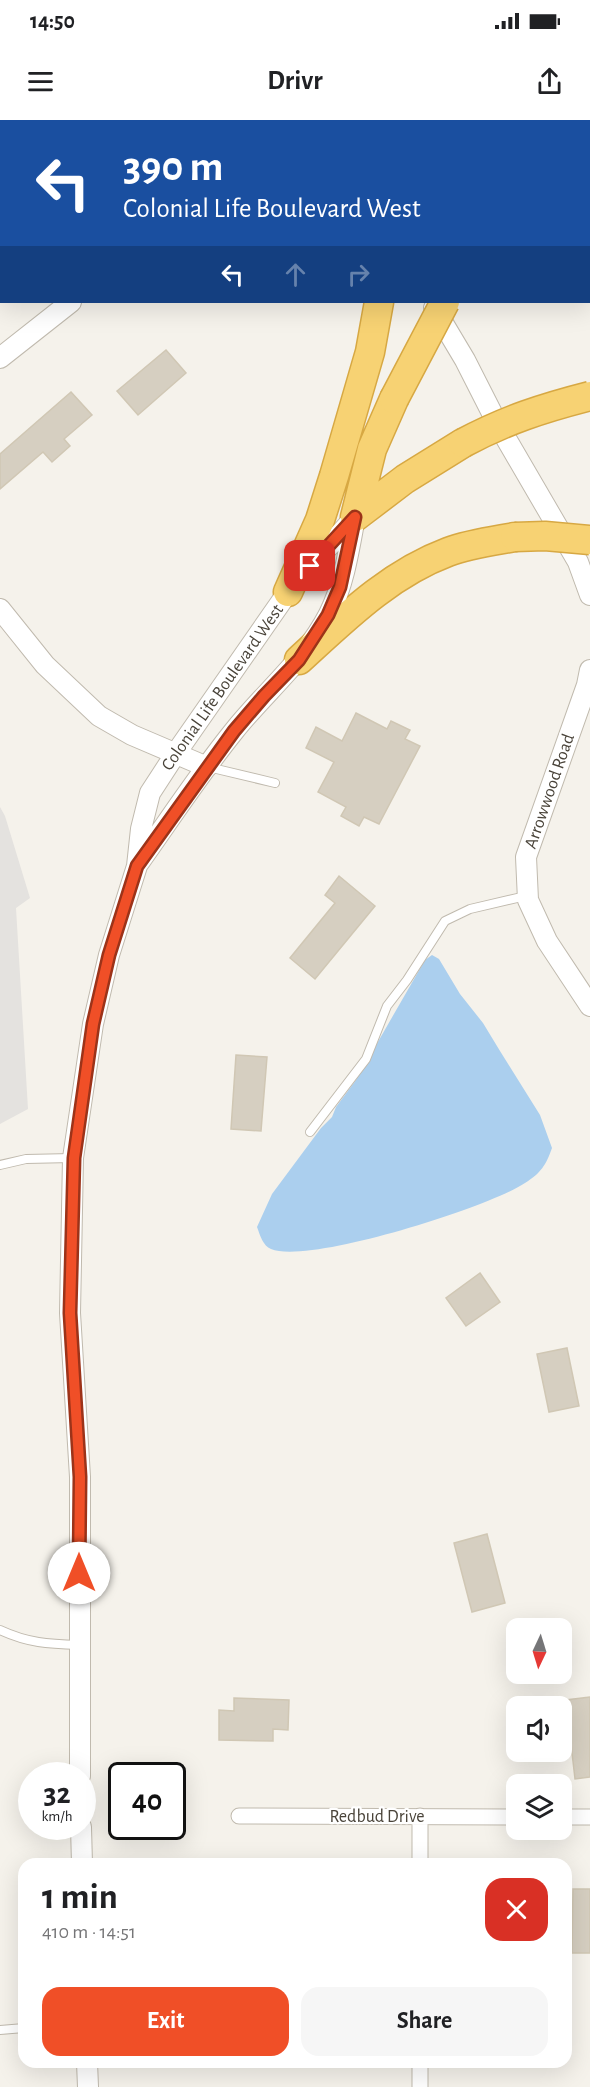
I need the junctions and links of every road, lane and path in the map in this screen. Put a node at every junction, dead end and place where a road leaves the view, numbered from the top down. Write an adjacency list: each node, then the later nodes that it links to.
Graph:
1 (70, 303): 5 (street)
2 (379, 303): 9 (highway)
3 (431, 303): 10 (street)
4 (444, 303): 7 (highway, bridge)
5 (0, 358)
6 (590, 396): 7 (highway, bridge)
7 (355, 517): 9 (street, Colonial Life Boulevard West); 12 (street, Colonial Life Boulevard West)
8 (590, 540): 12 (highway, bridge)
9 (288, 592): 14 (street, Colonial Life Boulevard West)
10 (590, 595)
11 (0, 609): 14 (street)
12 (299, 660): 15 (street, Colonial Life Boulevard West)
13 (590, 670): 18 (street, Arrowwood Road)
14 (176, 753): 15 (street); 17 (street, Colonial Life Boulevard West)
15 (207, 767): 16 (lane); 17 (street, Colonial Life Boulevard West)
16 (275, 783)
17 (137, 866): 21 (street, Colonial Life Boulevard West)
18 (528, 896): 19 (street, Arrowwood Road); 20 (lane)
19 (590, 1006)
20 (310, 1132)
21 (74, 1158): 22 (lane); 24 (street, Colonial Life Boulevard West)
22 (0, 1165)
23 (0, 1630): 24 (lane)
24 (79, 1645): 25 (street, Colonial Life Boulevard West)
25 (80, 1762)
26 (239, 1816): 27 (street, Redbud Drive)
27 (420, 1816): 28 (street, Redbud Drive); 33 (street)
28 (506, 1817)
29 (572, 1817): 30 (street)
30 (590, 1817)
31 (81, 1840): 32 (street)
32 (82, 1858)
33 (420, 1858)
34 (18, 2028): 35 (lane)
35 (0, 2030)
36 (87, 2068): 38 (street)
37 (420, 2068): 39 (street)
38 (88, 2087)
39 (420, 2087)

